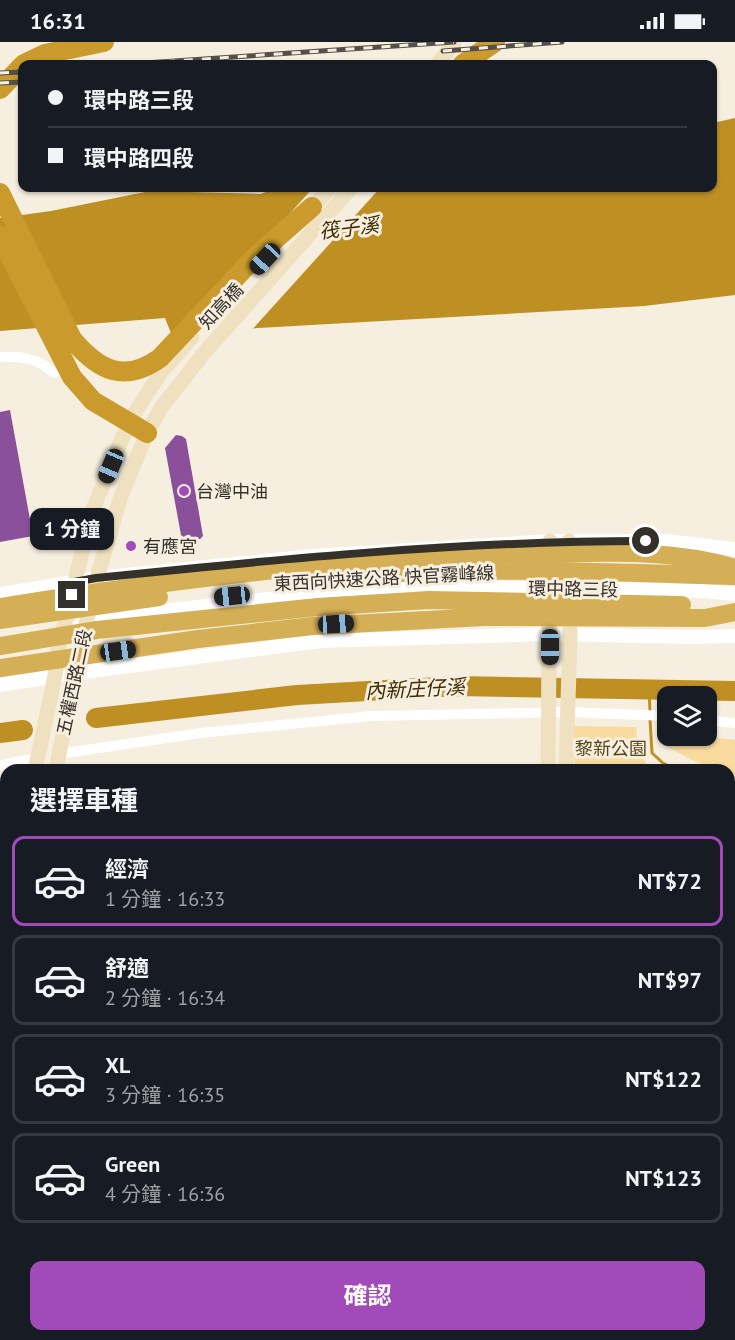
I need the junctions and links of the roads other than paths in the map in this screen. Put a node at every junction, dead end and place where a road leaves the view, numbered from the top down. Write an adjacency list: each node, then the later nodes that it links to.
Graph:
1 (104, 42): 5 (highway)
2 (454, 42): 6 (main road)
3 (476, 42): 7 (main road)
4 (495, 42): 8 (highway)
5 (33, 60)
6 (441, 60)
7 (465, 60)
8 (468, 60)
9 (18, 70): 10 (highway)
10 (0, 89)
11 (326, 192): 14 (main road)
12 (347, 192): 16 (main road, 知高橋)
13 (3, 198): 17 (highway)
14 (312, 207): 18 (highway)
15 (0, 236): 17 (highway)
16 (216, 339): 22 (main road, 五權西路二段)
17 (65, 345): 18 (highway); 21 (highway)
18 (178, 347): 21 (main road, 五權西路二段)
19 (0, 357): 20 (street)
20 (54, 373)
21 (129, 422): 22 (highway); 32 (main road, 五權西路二段)
22 (147, 433): 28 (main road, 五權西路二段)
23 (550, 541): 24 (street); 28 (street); 29 (main road)
24 (569, 541): 25 (street); 30 (main road)
25 (735, 549)
26 (735, 568): 28 (highway)
27 (735, 576): 39 (highway, 東西向快速公路 快官霧峰線)
28 (95, 585): 32 (highway); 38 (main road, 五權西路二段)
29 (550, 585): 30 (street, 環中路三段); 38 (street, 環中路三段); 43 (main road)
30 (570, 586): 31 (street, 環中路三段); 34 (street, 環中路三段); 42 (main road)
31 (735, 588)
32 (73, 589): 33 (street); 35 (highway); 37 (main road, 五權西路二段)
33 (0, 594)
34 (735, 594)
35 (0, 606)
36 (735, 610): 44 (highway, 東西向快速公路 快官霧峰線); 47 (highway)
37 (66, 616): 38 (street, 環中路三段); 40 (street, 環中路三段); 46 (main road, 五權西路二段)
38 (87, 617): 46 (street); 47 (main road, 五權西路二段)
39 (0, 620)
40 (0, 627)
41 (735, 636): 42 (street)
42 (570, 640): 43 (street); 51 (main road)
43 (550, 641): 47 (street); 50 (main road)
44 (0, 646)
45 (0, 652): 46 (street)
46 (57, 659): 47 (highway); 48 (highway); 49 (street); 56 (main road, 五權西路二段)
47 (77, 665): 55 (main road, 五權西路二段)
48 (0, 668)
49 (0, 685)
50 (549, 712): 51 (street); 55 (street); 58 (main road)
51 (568, 712): 52 (street); 59 (main road)
52 (657, 715)
53 (717, 721): 54 (street)
54 (735, 723)
55 (59, 754): 57 (main road, 五權西路二段)
56 (37, 764)
57 (57, 764)
58 (548, 764)
59 (566, 764)

